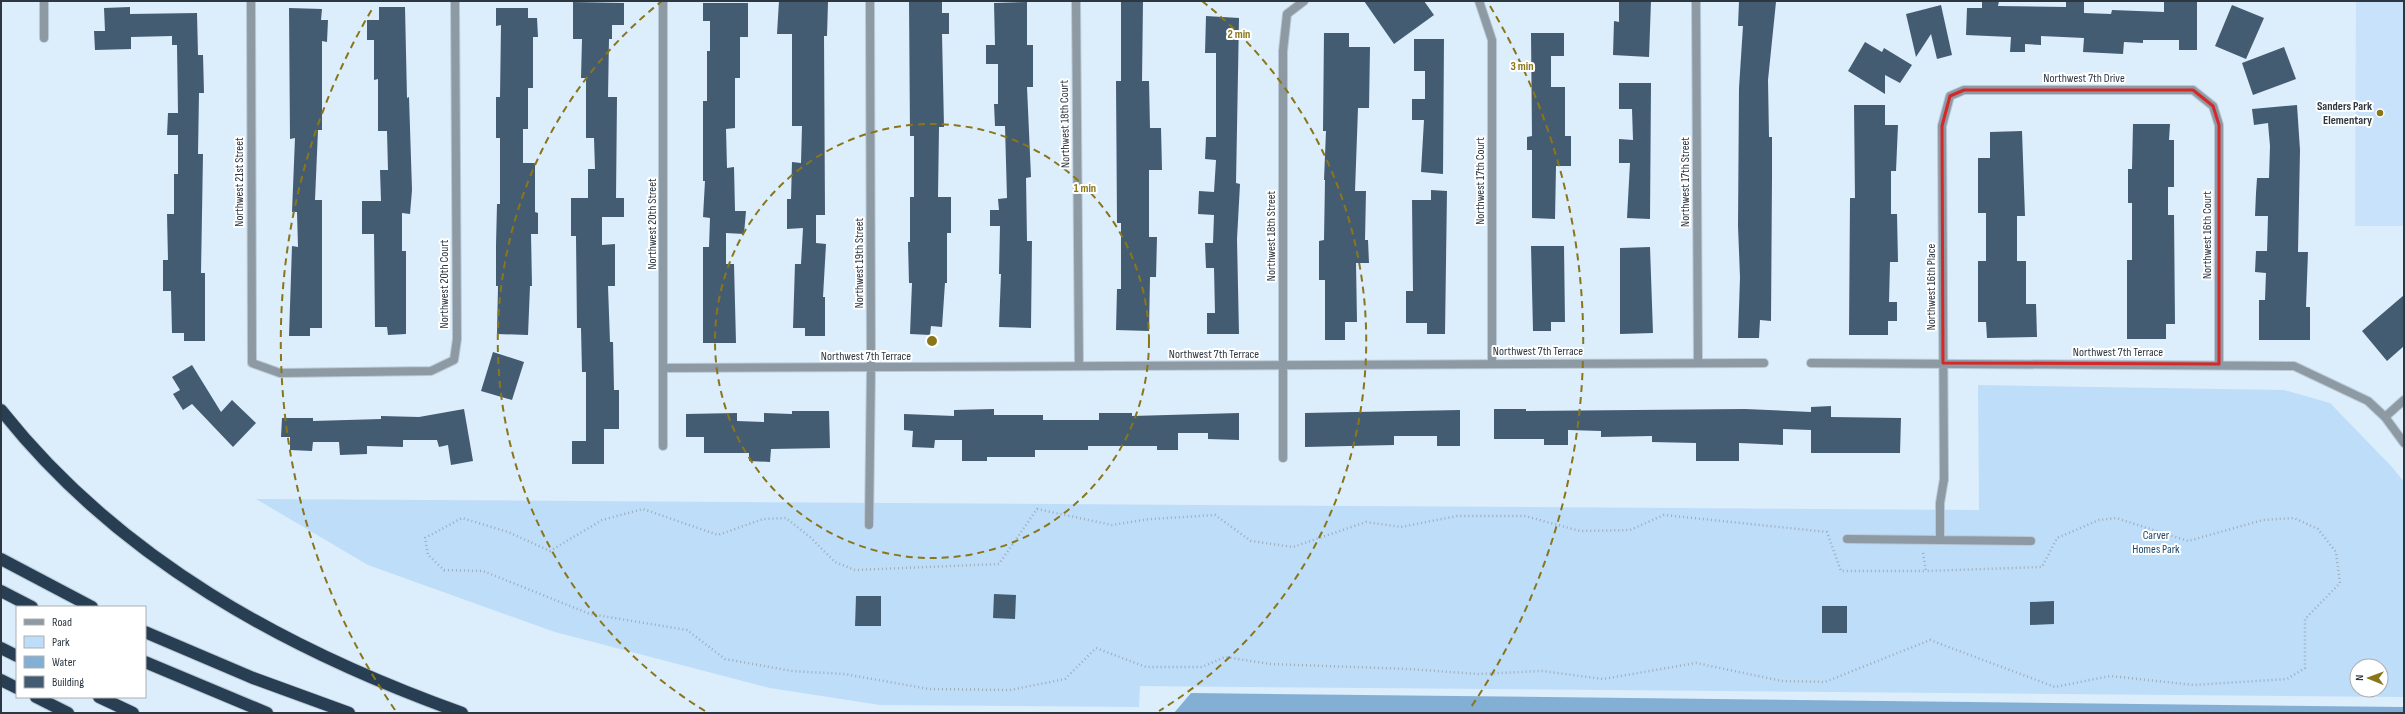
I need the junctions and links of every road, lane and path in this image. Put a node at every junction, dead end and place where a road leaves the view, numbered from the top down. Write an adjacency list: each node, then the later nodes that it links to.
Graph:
1 (44, 1): 10 (street)
2 (251, 1): 14 (street, Northwest 21st Street)
3 (456, 1): 14 (street, Northwest 20th Court)
4 (663, 1): 22 (street, Northwest 20th Street)
5 (870, 1): 23 (street, Northwest 19th Street)
6 (1076, 1): 20 (street, Northwest 18th Court)
7 (1304, 1): 21 (street, Northwest 18th Street)
8 (1479, 1): 15 (street, Northwest 17th Court)
9 (1696, 1): 13 (street, Northwest 17th Street)
10 (44, 38)
11 (1950, 96): 12 (street, Northwest 7th Drive); 18 (street, Northwest 16th Place)
12 (2213, 106): 19 (street, Northwest 16th Court)
13 (1698, 362): 15 (street, Northwest 7th Terrace); 16 (street, Northwest 7th Terrace)
14 (252, 363)
15 (1492, 363): 21 (street, Northwest 7th Terrace)
16 (1764, 363)
17 (1811, 363): 18 (street, Northwest 7th Terrace)
18 (1943, 363): 19 (street, Northwest 7th Terrace); 32 (street, Northwest 16th Place)
19 (2219, 364): 26 (street, Northwest 7th Terrace)
20 (1079, 366): 21 (street, Northwest 7th Terrace); 23 (street, Northwest 7th Terrace)
21 (1283, 366): 29 (street, Northwest 18th Street)
22 (664, 368): 23 (street, Northwest 7th Terrace); 28 (street, Northwest 20th Street)
23 (871, 368): 30 (street, Northwest 19th Street)
24 (2404, 400): 26 (street)
25 (1, 410): 52 (highway)
26 (2385, 418): 27 (street, Northwest 7th Terrace)
27 (2404, 443)
28 (663, 446)
29 (1283, 458)
30 (869, 526)
31 (1847, 539): 32 (street)
32 (1940, 540): 33 (street)
33 (2031, 541)
34 (1923, 553): 36 (path)
35 (1, 559): 39 (highway)
36 (1926, 571): 36 (path)
37 (1, 591): 38 (highway)
38 (30, 606)
39 (90, 606)
40 (146, 632): 51 (highway)
41 (1, 648): 42 (highway)
42 (16, 656)
43 (146, 662): 50 (highway)
44 (1, 680): 45 (highway)
45 (16, 688)
46 (38, 698): 48 (highway)
47 (101, 698): 49 (highway)
48 (68, 713)
49 (133, 713)
50 (267, 713)
51 (349, 713)
52 (462, 713)

